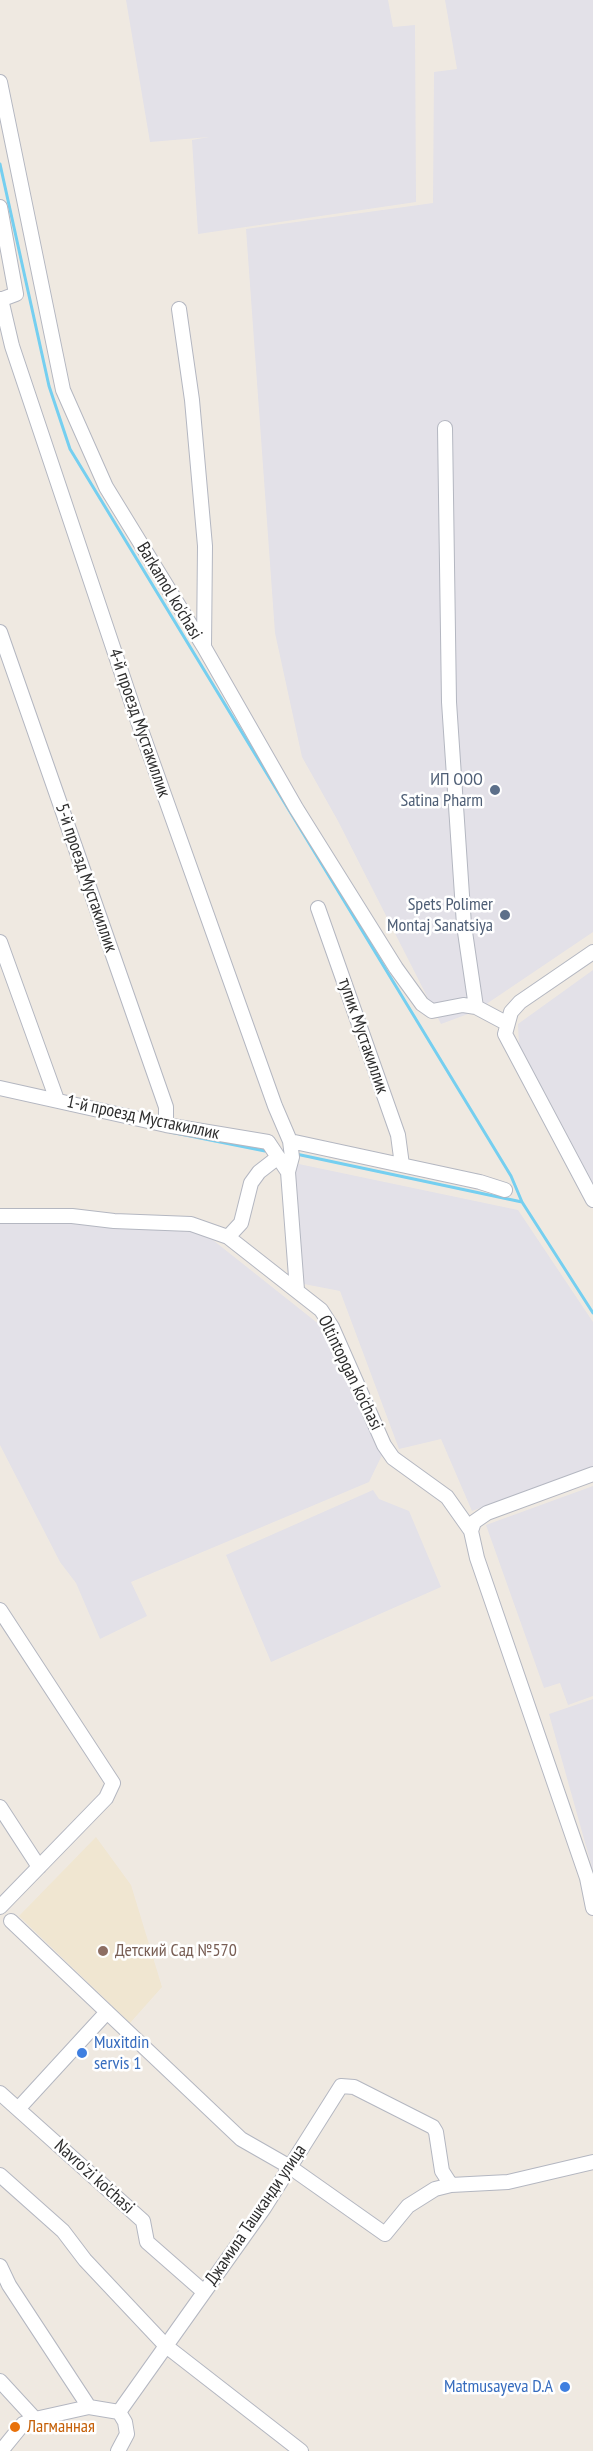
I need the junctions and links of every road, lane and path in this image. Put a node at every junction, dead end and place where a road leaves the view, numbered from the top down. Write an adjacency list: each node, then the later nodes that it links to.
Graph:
1 (0, 82): 7 (street, Barkamol ko'chasi)
2 (0, 207): 3 (street)
3 (1, 299): 16 (street, 4-й проезд Мустакиллик)
4 (179, 309): 7 (street)
5 (445, 428): 11 (street)
6 (0, 632): 15 (street, 5-й проезд Мустакиллик)
7 (204, 647): 11 (street, Barkamol ko'chasi)
8 (318, 908): 19 (street, тупик Мустакиллик)
9 (0, 942): 14 (street)
10 (593, 952): 12 (street)
11 (476, 1007): 12 (street)
12 (506, 1023): 22 (street)
13 (0, 1088): 14 (street, 1-й проезд Мустакиллик)
14 (57, 1100): 15 (street, 1-й проезд Мустакиллик)
15 (166, 1125): 17 (street, 1-й проезд Мустакиллик)
16 (288, 1137): 17 (street); 19 (street); 20 (street)
17 (268, 1142): 18 (street)
18 (277, 1158): 20 (street); 24 (street)
19 (402, 1165): 21 (street)
20 (288, 1172): 25 (street)
21 (505, 1191)
22 (593, 1200)
23 (0, 1216): 24 (street, Oltintopgan ko'chasi)
24 (228, 1237): 25 (street, Oltintopgan ko'chasi)
25 (297, 1290): 27 (street, Oltintopgan ko'chasi)
26 (593, 1474): 27 (street)
27 (471, 1531): 32 (street, Oltintopgan ko'chasi)
28 (0, 1610): 30 (street)
29 (0, 1807): 30 (street)
30 (39, 1867): 31 (street)
31 (0, 1907)
32 (593, 1908)
33 (11, 1921): 34 (street)
34 (107, 2013): 36 (street); 38 (street)
35 (0, 2093): 36 (street, Navro'zi ko'chasi)
36 (18, 2109): 42 (street, Navro'zi ko'chasi)
37 (593, 2162): 40 (street)
38 (290, 2167): 40 (street); 40 (street, Джамила Ташканди улица); 42 (street, Джамила Ташканди улица)
39 (0, 2175): 43 (street)
40 (451, 2185)
41 (0, 2266): 45 (street)
42 (204, 2292): 43 (street, Джамила Ташканди улица)
43 (166, 2346): 46 (street, Джамила Ташканди улица); 50 (street)
44 (0, 2381): 47 (street)
45 (89, 2407): 46 (street); 47 (street)
46 (119, 2412): 49 (street)
47 (35, 2419): 48 (street)
48 (1, 2451)
49 (118, 2451)
50 (302, 2451)

